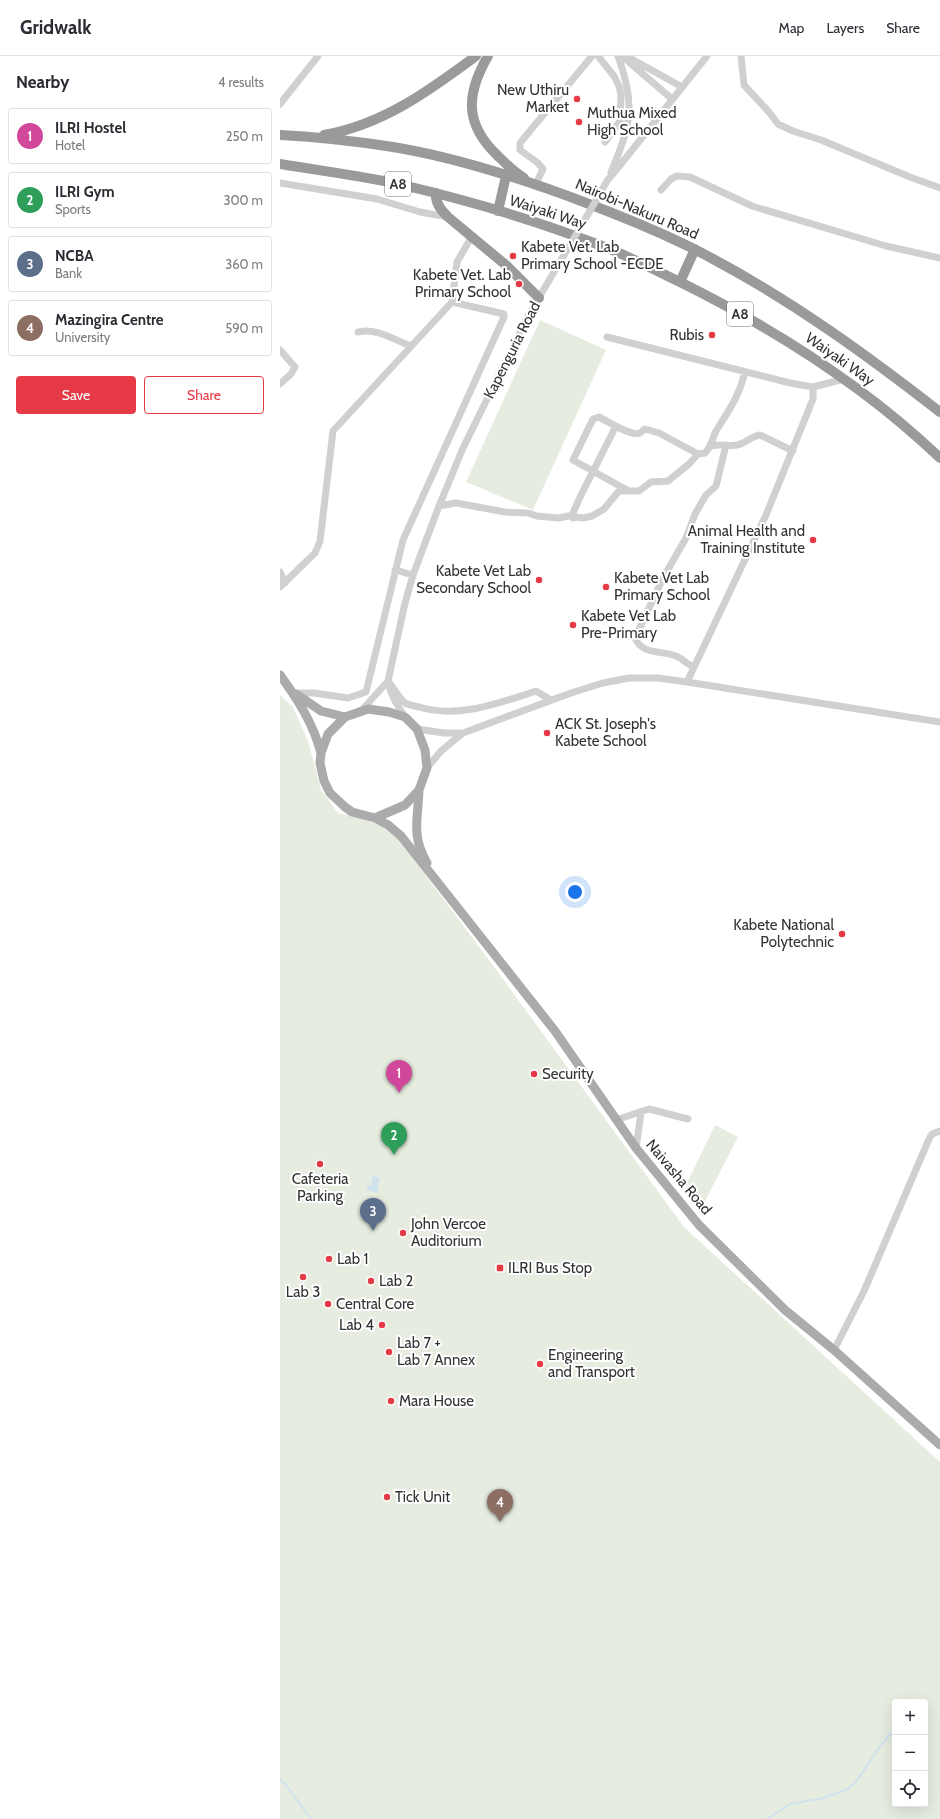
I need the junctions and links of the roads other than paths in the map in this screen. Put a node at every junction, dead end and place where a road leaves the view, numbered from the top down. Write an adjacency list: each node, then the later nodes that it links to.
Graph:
1 (318, 56): 13 (street)
2 (476, 56): 15 (highway)
3 (488, 56): 21 (highway)
4 (592, 56): 21 (street)
5 (598, 56): 16 (street)
6 (618, 56): 19 (street)
7 (622, 56): 12 (street)
8 (626, 56): 11 (street)
9 (707, 56): 11 (street, Kapenguria Road)
10 (741, 56): 22 (street)
11 (682, 87): 12 (street, Kapenguria Road)
12 (672, 99): 19 (street, Kapenguria Road)
13 (280, 104)
14 (280, 135): 15 (highway, Nairobi-Nakuru Road / A8)
15 (314, 137): 18 (highway, Nairobi-Nakuru Road / A8)
16 (605, 142)
17 (280, 164): 24 (highway, Waiyaki Way / A8)
18 (506, 176): 21 (highway, Nairobi-Nakuru Road / A8); 25 (highway)
19 (607, 181): 31 (street, Kapenguria Road, bridge)
20 (280, 183): 26 (street)
21 (536, 184): 28 (highway, Nairobi-Nakuru Road / A8)
22 (940, 188)
23 (661, 190): 29 (street)
24 (436, 193): 25 (highway, Waiyaki Way / A8); 26 (highway)
25 (498, 211): 30 (highway, Waiyaki Way / A8)
26 (448, 217): 27 (highway)
27 (472, 236): 31 (highway); 32 (street)
28 (695, 250): 30 (highway); 41 (highway, Nairobi-Nakuru Road / A8)
29 (940, 258)
30 (680, 282): 38 (highway, Waiyaki Way / A8)
31 (539, 298): 50 (street, Kapenguria Road)
32 (452, 302): 35 (street); 52 (street)
33 (358, 332): 35 (street)
34 (607, 337): 37 (street)
35 (411, 346): 55 (street)
36 (280, 350): 39 (street)
37 (745, 372): 40 (street); 44 (street)
38 (844, 379): 40 (street); 47 (highway, Waiyaki Way / A8)
39 (280, 384)
40 (813, 387): 45 (street)
41 (940, 412)
42 (616, 426): 46 (street); 48 (street); 48 (street)
43 (726, 445): 44 (street); 45 (street); 56 (street)
44 (712, 446): 46 (street)
45 (793, 451): 56 (street)
46 (698, 454): 49 (street)
47 (940, 458)
48 (594, 470): 49 (street); 51 (street)
49 (627, 490): 51 (street)
50 (439, 506): 51 (street); 54 (street, Kapenguria Road)
51 (573, 518)
52 (396, 570): 54 (street); 60 (street)
53 (280, 572): 55 (street)
54 (413, 575): 58 (street, Kapenguria Road)
55 (282, 585)
56 (693, 667): 59 (street)
57 (280, 676): 60 (main road)
58 (388, 681): 61 (street); 62 (street, Kapenguria Road); 64 (street)
59 (687, 682): 61 (street); 65 (street)
60 (291, 690): 63 (main road); 68 (main road)
61 (551, 700): 67 (street)
62 (361, 711): 63 (main road); 64 (main road)
63 (345, 717): 68 (main road)
64 (405, 717): 66 (main road)
65 (940, 722)
66 (417, 729): 67 (street); 69 (main road)
67 (463, 733): 69 (street)
68 (321, 753): 71 (main road)
69 (426, 768): 70 (main road)
70 (419, 790): 71 (main road); 72 (main road, Naivasha Road)
71 (375, 818): 72 (main road, Naivasha Road)
72 (441, 887): 75 (main road, Naivasha Road)
73 (641, 1113): 74 (street); 75 (street); 77 (street)
74 (688, 1119)
75 (616, 1120): 77 (main road, Naivasha Road)
76 (940, 1131): 78 (street)
77 (636, 1148): 78 (main road, Naivasha Road)
78 (834, 1350): 79 (main road, Naivasha Road)
79 (940, 1445)

